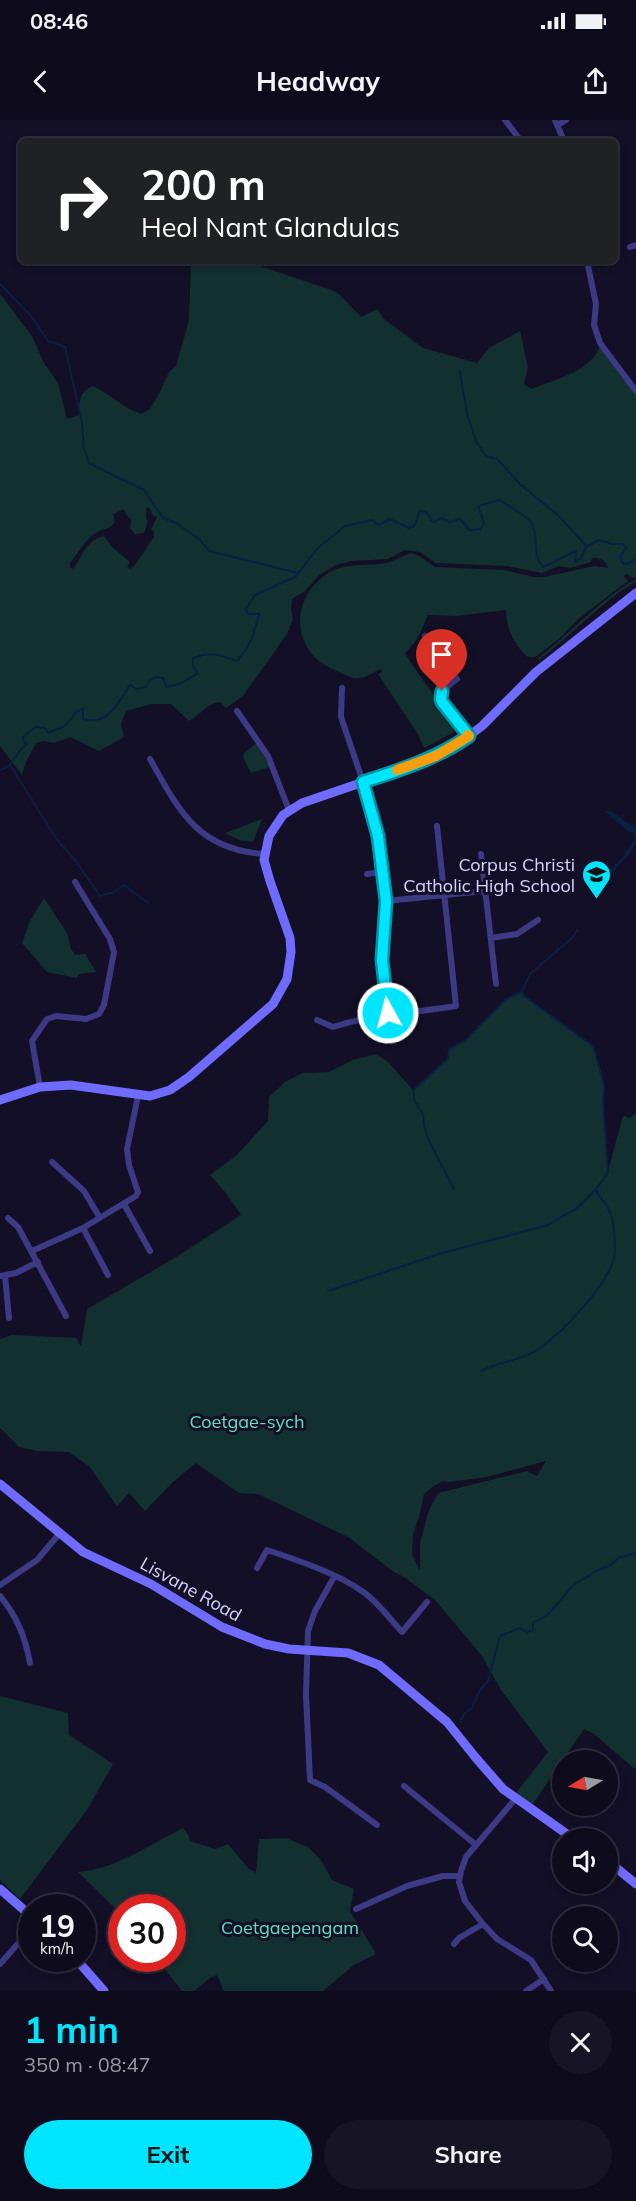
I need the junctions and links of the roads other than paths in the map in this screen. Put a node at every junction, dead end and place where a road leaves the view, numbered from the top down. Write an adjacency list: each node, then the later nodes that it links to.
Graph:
1 (505, 120): 4 (street)
2 (566, 120): 3 (street)
3 (556, 122): 5 (street)
4 (519, 138)
5 (563, 138)
6 (588, 264): 7 (street)
7 (636, 391)
8 (636, 593): 12 (street)
9 (425, 636): 12 (street)
10 (342, 688): 14 (street)
11 (237, 711): 15 (street)
12 (469, 736): 14 (street)
13 (150, 759): 17 (street)
14 (363, 782): 15 (street); 19 (street)
15 (289, 810): 17 (street)
16 (437, 826): 23 (street)
17 (265, 854): 31 (street)
18 (482, 854): 22 (street)
19 (382, 872): 20 (street); 24 (street)
20 (367, 874)
21 (75, 882): 30 (street)
22 (485, 891): 23 (street); 26 (street)
23 (446, 895): 24 (street); 28 (street)
24 (386, 901): 28 (street)
25 (538, 920): 26 (street)
26 (491, 938): 27 (street)
27 (496, 984)
28 (388, 1013): 29 (street)
29 (317, 1020)
30 (40, 1087): 31 (street); 32 (street)
31 (138, 1096): 34 (street)
32 (0, 1100)
33 (52, 1162): 36 (street)
34 (124, 1204): 36 (street); 39 (street)
35 (8, 1218): 38 (street)
36 (100, 1218): 37 (street)
37 (83, 1228): 38 (street); 41 (street)
38 (32, 1251): 40 (street)
39 (150, 1251)
40 (38, 1262): 42 (street); 43 (street)
41 (108, 1275)
42 (3, 1276): 44 (street)
43 (66, 1316)
44 (9, 1318)
45 (0, 1484): 46 (street, Lisvane Road)
46 (60, 1533): 49 (street); 52 (street, Lisvane Road)
47 (257, 1568): 48 (street)
48 (334, 1577): 51 (street); 52 (street)
49 (0, 1585)
50 (0, 1596): 53 (street)
51 (427, 1602)
52 (307, 1651): 55 (street, Lisvane Road); 56 (street)
53 (30, 1663)
54 (404, 1786): 58 (street)
55 (516, 1797): 57 (street, Lisvane Road); 58 (street)
56 (377, 1825)
57 (559, 1828)
58 (476, 1845): 60 (street)
59 (618, 1870): 61 (street)
60 (459, 1876): 64 (street); 65 (street)
61 (636, 1884)
62 (0, 1888): 63 (street)
63 (18, 1904)
64 (356, 1909)
65 (483, 1924): 67 (street); 70 (street)
66 (18, 1944): 68 (street)
67 (454, 1944)
68 (0, 1964)
69 (87, 1972): 71 (street)
70 (544, 1979): 72 (street); 73 (street)
71 (104, 1991)
72 (526, 1991)
73 (551, 1991)

